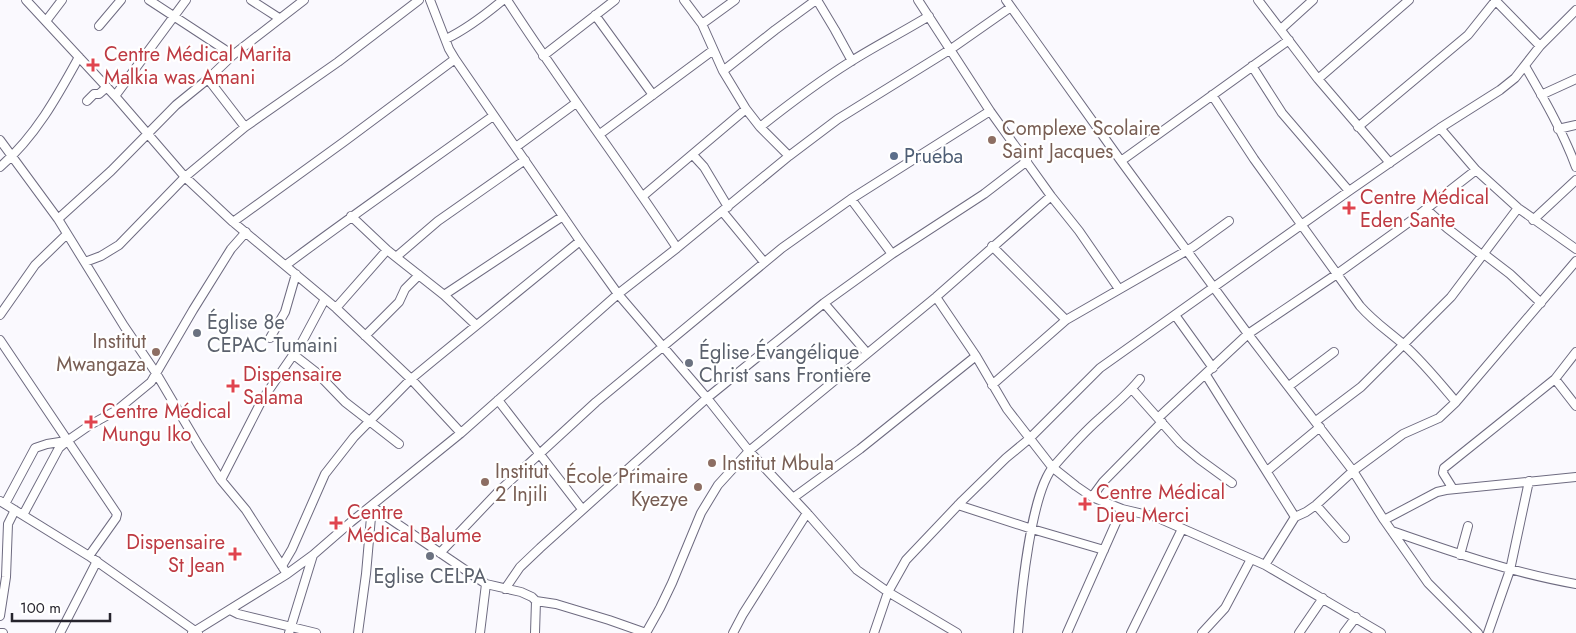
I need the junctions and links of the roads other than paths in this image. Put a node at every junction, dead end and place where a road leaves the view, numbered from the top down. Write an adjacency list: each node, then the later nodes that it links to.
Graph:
1 (26, 0): 27 (street)
2 (62, 0): 27 (street)
3 (121, 0): 29 (street)
4 (149, 0): 25 (street)
5 (186, 0): 25 (street)
6 (251, 0): 26 (street)
7 (304, 0): 26 (street)
8 (418, 0): 60 (street)
9 (430, 0): 31 (street)
10 (502, 0): 31 (street)
11 (507, 0): 37 (street)
12 (615, 0): 23 (street)
13 (684, 0): 28 (street)
14 (735, 0): 28 (street)
15 (816, 0): 40 (street); 43 (street)
16 (918, 0): 24 (street)
17 (1258, 0): 30 (street)
18 (1313, 0): 30 (street)
19 (1409, 0): 45 (street)
20 (1496, 0): 33 (street); 59 (street)
21 (1009, 3): 34 (street); 72 (street)
22 (1576, 10): 33 (street)
23 (595, 15): 37 (street); 49 (street)
24 (929, 16): 34 (street); 40 (street)
25 (174, 17): 36 (street); 51 (street)
26 (279, 18): 36 (street)
27 (46, 21): 38 (street)
28 (702, 24): 35 (street)
29 (99, 26)
30 (1281, 29): 32 (street)
31 (446, 39): 39 (street)
32 (1288, 40): 41 (street); 45 (street)
33 (1540, 46): 42 (street)
34 (951, 49): 55 (street); 68 (street)
35 (712, 51): 43 (street); 49 (street)
36 (233, 55): 44 (street)
37 (543, 56): 53 (street)
38 (79, 57): 47 (street); 69 (street)
39 (455, 59): 56 (street); 91 (street)
40 (852, 61): 58 (street)
41 (1252, 66): 50 (street); 79 (street)
42 (1525, 66): 48 (street); 61 (street)
43 (723, 71): 54 (street)
44 (208, 79): 60 (street); 63 (street)
45 (1318, 79): 59 (street)
46 (1576, 79): 48 (street)
47 (107, 87): 51 (street); 52 (street)
48 (1541, 94): 62 (street)
49 (653, 95): 64 (street)
50 (1212, 95): 72 (street); 92 (street)
51 (115, 96): 63 (street)
52 (87, 101)
53 (576, 103): 64 (street); 66 (street)
54 (746, 109): 58 (street); 67 (street)
55 (990, 111): 71 (street); 82 (street)
56 (493, 116): 66 (street); 86 (street)
57 (1576, 125): 62 (street)
58 (760, 127): 68 (street)
59 (1358, 127): 73 (street)
60 (245, 128): 77 (street)
61 (1440, 128): 73 (street); 76 (street)
62 (1558, 129): 75 (street)
63 (148, 132): 77 (street); 88 (street)
64 (600, 134): 80 (street)
65 (0, 140): 69 (street)
66 (516, 147): 70 (street)
67 (693, 155): 80 (street); 84 (street)
68 (789, 156): 84 (street)
69 (12, 157): 74 (street); 88 (street)
70 (525, 160): 87 (street); 103 (street)
71 (1027, 161): 81 (street); 101 (street)
72 (1121, 161): 100 (street)
73 (1390, 163): 79 (street)
74 (0, 167)
75 (1576, 167)
76 (1476, 170): 83 (street); 85 (street)
77 (185, 177): 91 (street); 105 (street)
78 (1576, 180): 89 (street)
79 (1349, 191): 92 (street)
80 (643, 196): 97 (street)
81 (1051, 196): 96 (street); 112 (street)
82 (851, 199): 101 (street); 106 (street)
83 (1518, 208): 89 (street); 102 (street)
84 (725, 209): 97 (street); 106 (street)
85 (1426, 209): 102 (street); 109 (street)
86 (350, 216): 99 (street); 107 (street)
87 (563, 216): 95 (street); 114 (street)
88 (58, 219): 94 (street)
89 (1534, 220): 98 (street)
90 (1229, 221): 100 (street)
91 (233, 222): 93 (street)
92 (1302, 224): 109 (street); 111 (street)
93 (246, 232): 107 (street); 136 (street)
94 (67, 234): 105 (street); 120 (street)
95 (580, 241): 113 (street); 123 (street)
96 (992, 246): 115 (street); 122 (street)
97 (677, 248): 113 (street)
98 (1576, 249)
99 (387, 250): 103 (street); 119 (street)
100 (1187, 251): 111 (street); 112 (street)
101 (892, 254): 117 (street)
102 (1484, 255): 118 (street); 129 (street)
103 (396, 257): 110 (street)
104 (1576, 261): 118 (street)
105 (85, 262): 136 (street)
106 (764, 262): 128 (street)
107 (286, 265): 108 (street)
108 (296, 274): 116 (street); 126 (street)
109 (1337, 274): 124 (street); 129 (street)
110 (419, 275): 114 (street); 125 (street)
111 (1215, 288): 121 (street); 124 (street)
112 (1119, 289): 122 (street)
113 (618, 294): 128 (street); 145 (street)
114 (444, 295): 123 (street)
115 (936, 297): 132 (street); 134 (street)
116 (326, 299): 119 (street); 133 (street)
117 (824, 303): 132 (street); 144 (street)
118 (1541, 303): 146 (street)
119 (336, 308): 125 (street)
120 (0, 315)
121 (1175, 315): 135 (street); 152 (street)
122 (1066, 320): 141 (street)
123 (476, 325): 140 (street)
124 (1248, 334): 135 (street); 142 (street)
125 (365, 336): 140 (street)
126 (270, 338)
127 (0, 340): 153 (street)
128 (663, 345): 144 (street); 156 (street)
129 (1404, 345): 146 (street); 150 (street)
130 (1334, 352): 142 (street)
131 (1576, 352): 139 (street)
132 (867, 353): 155 (street)
133 (294, 355): 149 (street); 161 (street)
134 (976, 356): 141 (street); 166 (street)
135 (1213, 368): 137 (street)
136 (156, 373): 153 (street); 161 (street)
137 (1206, 375): 148 (street); 158 (street)
138 (1140, 379): 143 (street)
139 (1555, 379): 147 (street); 164 (street)
140 (411, 380): 149 (street); 151 (street)
141 (992, 385): 152 (street)
142 (1289, 386): 150 (street)
143 (1132, 389): 148 (street); 157 (street)
144 (707, 398): 155 (street); 172 (street)
145 (498, 400): 151 (street); 156 (street)
146 (1456, 402): 159 (street)
147 (1576, 406)
148 (1160, 420): 163 (street); 165 (street)
149 (370, 421): 154 (street); 191 (street)
150 (1318, 424): 158 (street); 159 (street)
151 (461, 433): 170 (street)
152 (1029, 439): 157 (street); 168 (street)
153 (67, 441): 167 (street); 175 (street); 187 (street)
154 (399, 444)
155 (748, 451): 166 (street); 205 (street)
156 (539, 453): 172 (street); 184 (street)
157 (1052, 467): 165 (street); 179 (street)
158 (1267, 471): 176 (street)
159 (1353, 471): 169 (street); 177 (street)
160 (1576, 477): 162 (street)
161 (221, 480): 191 (street)
162 (1530, 481): 164 (street); 192 (street)
163 (1232, 483)
164 (1453, 490): 177 (street)
165 (1092, 497): 171 (street)
166 (793, 498): 174 (street)
167 (3, 502): 173 (street)
168 (958, 505): 179 (street); 197 (street)
169 (1316, 505): 176 (street); 182 (street)
170 (372, 507): 184 (street); 186 (street); 208 (street)
171 (1122, 508): 180 (street); 183 (street)
172 (582, 509): 196 (street)
173 (15, 510): 175 (street); 201 (street)
174 (806, 513): 197 (street); 211 (street)
175 (23, 515): 187 (street)
176 (1295, 517): 190 (street)
177 (1384, 520): 181 (street)
178 (1468, 526): 185 (street)
179 (1032, 529): 183 (street); 214 (street)
180 (1182, 529): 188 (street); 216 (street)
181 (1392, 532): 185 (street); 221 (street)
182 (1345, 538)
183 (1104, 550): 215 (street)
184 (440, 553): 194 (street)
185 (1460, 554): 192 (street)
186 (313, 555): 193 (street); 203 (street)
187 (89, 556): 189 (street)
188 (1251, 559): 190 (street); 217 (street)
189 (97, 561): 204 (street); 206 (street)
190 (1265, 565): 198 (street)
191 (282, 566): 193 (street)
192 (1510, 570): 195 (street); 222 (street)
193 (287, 574): 200 (street)
194 (486, 584): 196 (street); 209 (street)
195 (1576, 584)
196 (505, 589): 199 (street)
197 (888, 592): 212 (street); 213 (street)
198 (1323, 598): 202 (street); 218 (street)
199 (536, 601): 205 (street); 210 (street)
200 (230, 610): 203 (street); 204 (street)
201 (0, 616)
202 (1356, 618): 219 (street); 220 (street)
203 (290, 630): 207 (street)
204 (195, 632)
205 (641, 632)
206 (60, 633)
207 (316, 633)
208 (358, 633)
209 (480, 633)
210 (535, 633)
211 (733, 633)
212 (874, 633)
213 (957, 633)
214 (1018, 633)
215 (1068, 633)
216 (1130, 633)
217 (1202, 633)
218 (1299, 633)
219 (1344, 633)
220 (1381, 633)
221 (1478, 633)
222 (1488, 633)

